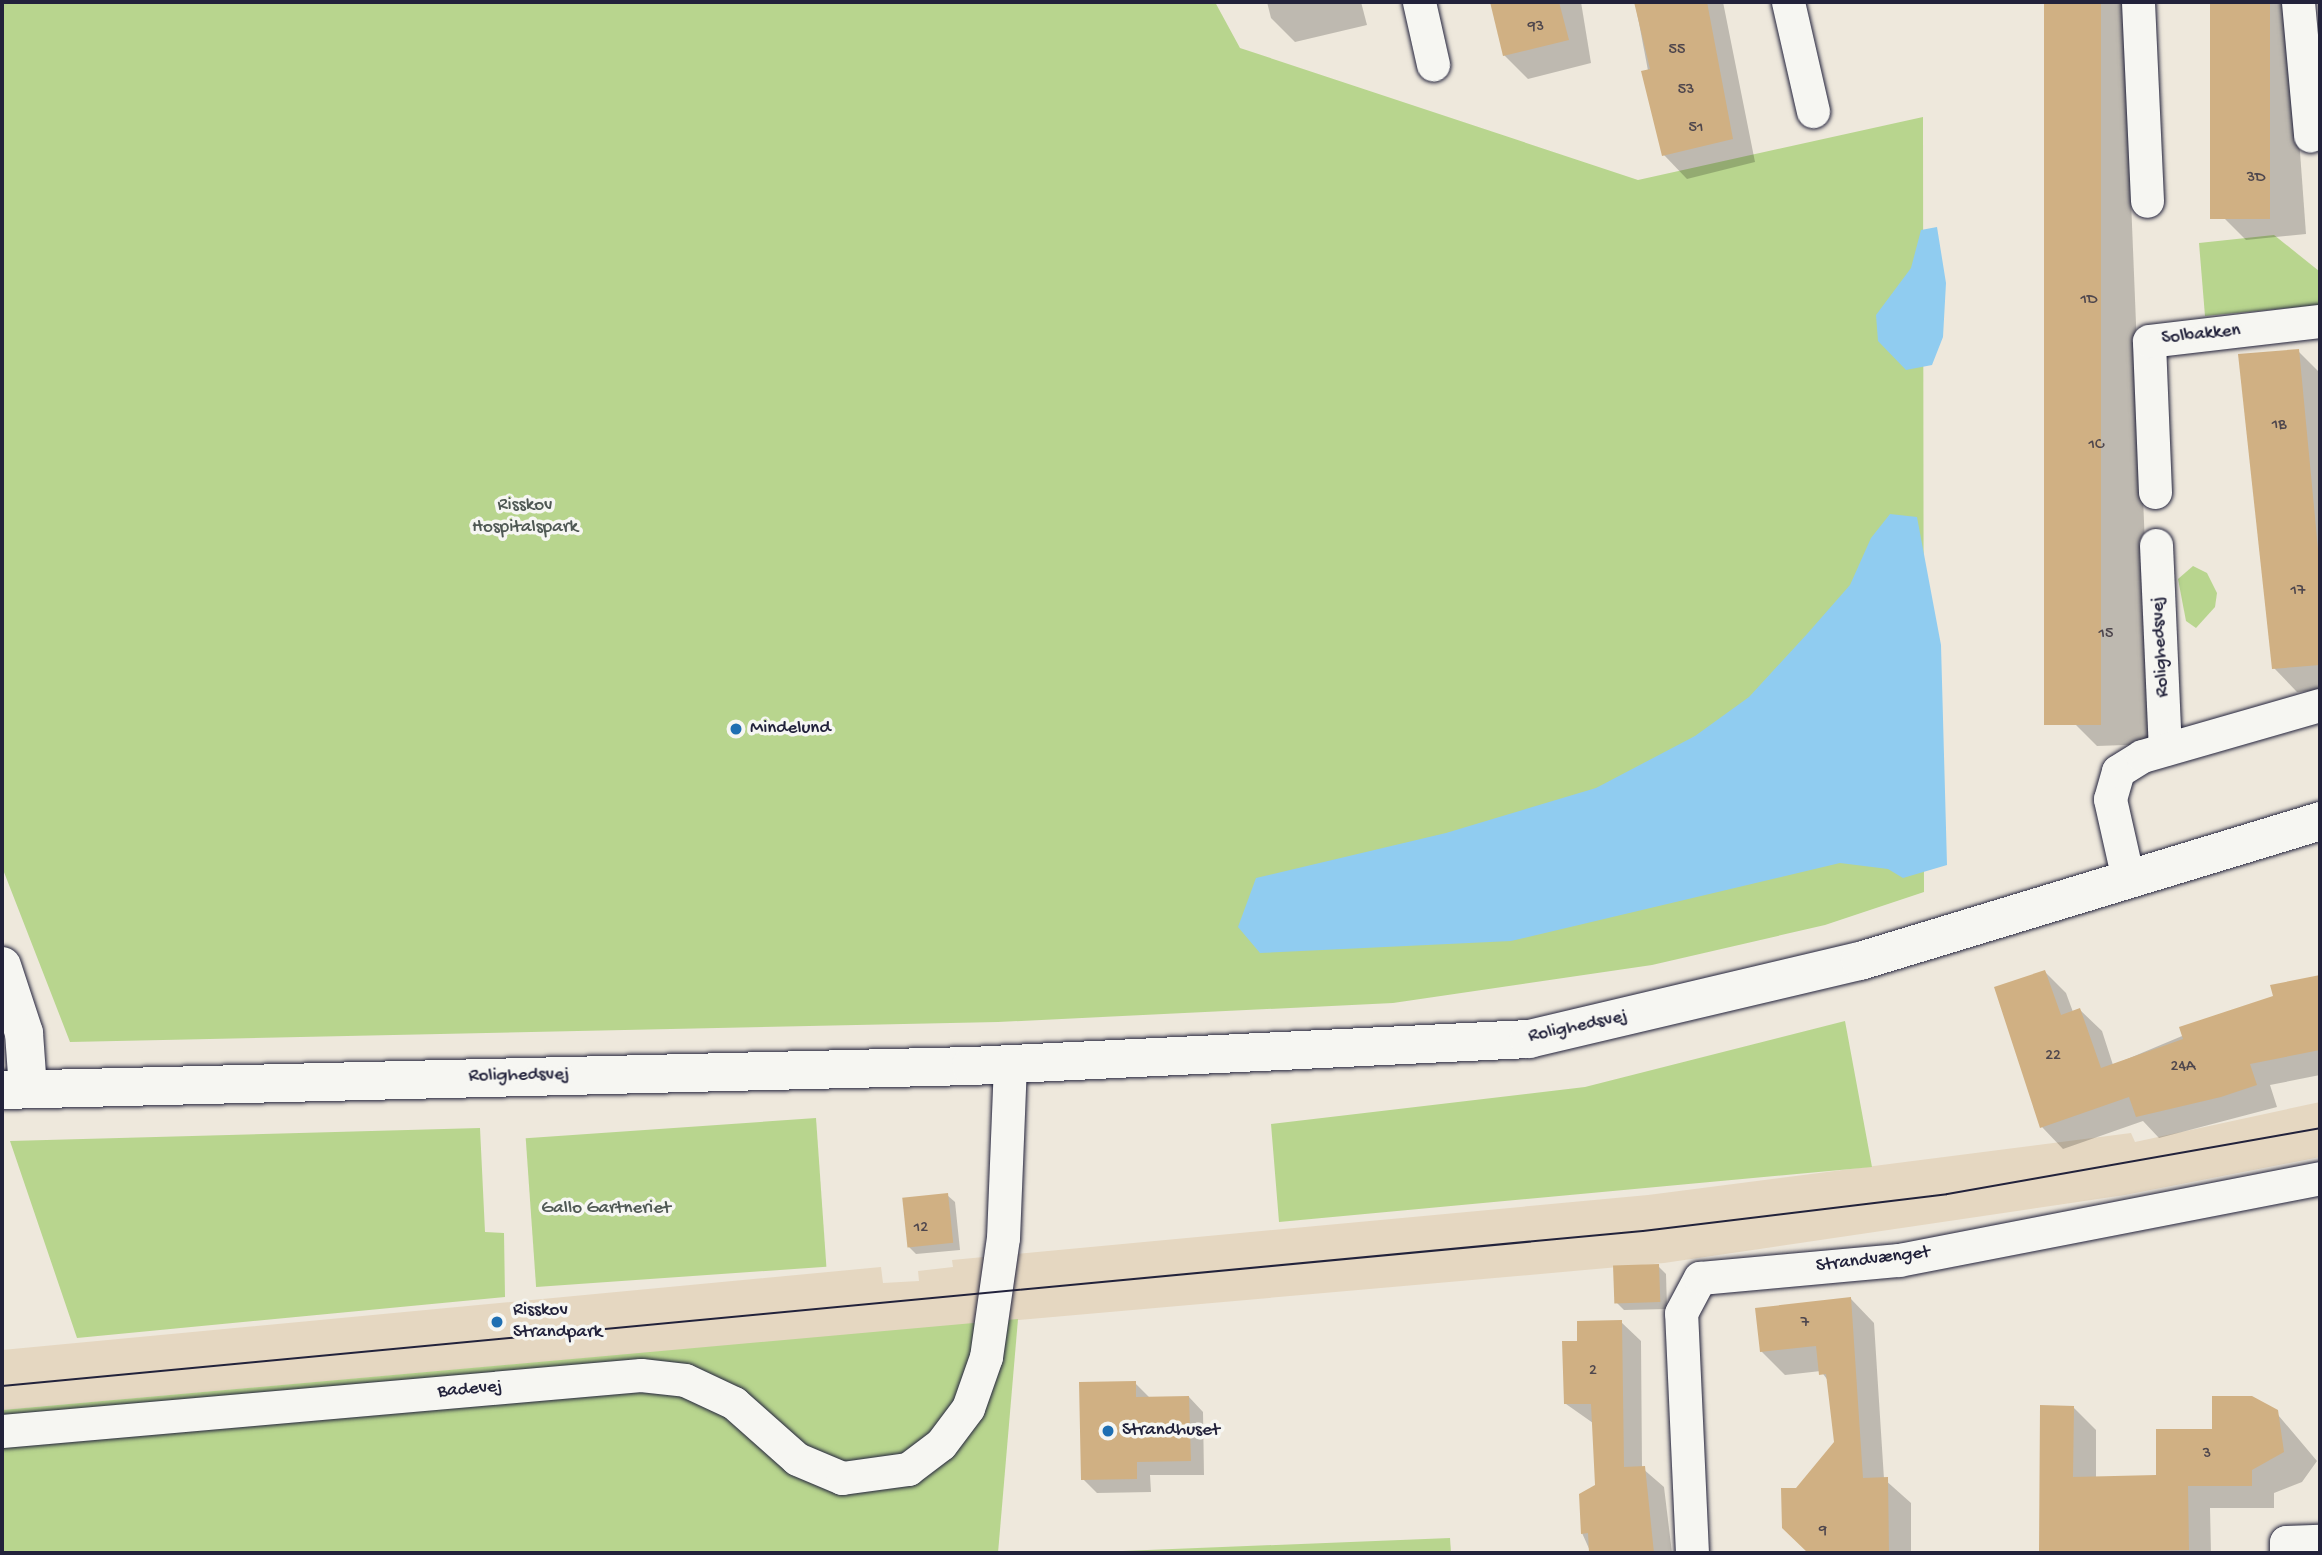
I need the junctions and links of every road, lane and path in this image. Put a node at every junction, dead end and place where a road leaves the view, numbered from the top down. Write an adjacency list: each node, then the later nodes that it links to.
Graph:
1 (1419, 2): 5 (street)
2 (1788, 2): 6 (street)
3 (2138, 2): 8 (street)
4 (2298, 2): 7 (street)
5 (1433, 64)
6 (1813, 111)
7 (2310, 135)
8 (2147, 201)
9 (2320, 321): 10 (street, Solbakken)
10 (2155, 492)
11 (2156, 545): 13 (street, Rolighedsvej)
12 (2320, 705): 13 (street)
13 (2165, 749): 15 (street)
14 (2320, 821): 15 (street, Rolighedsvej)
15 (2128, 879): 17 (street, Rolighedsvej)
16 (2, 966): 18 (street)
17 (1010, 1063): 18 (street, Rolighedsvej); 20 (street, Badevej)
18 (15, 1090)
19 (2320, 1178): 22 (street, Strandvænget)
20 (2, 1431)
21 (2320, 1541): 23 (street)
22 (1692, 1553)
23 (2286, 1553)

